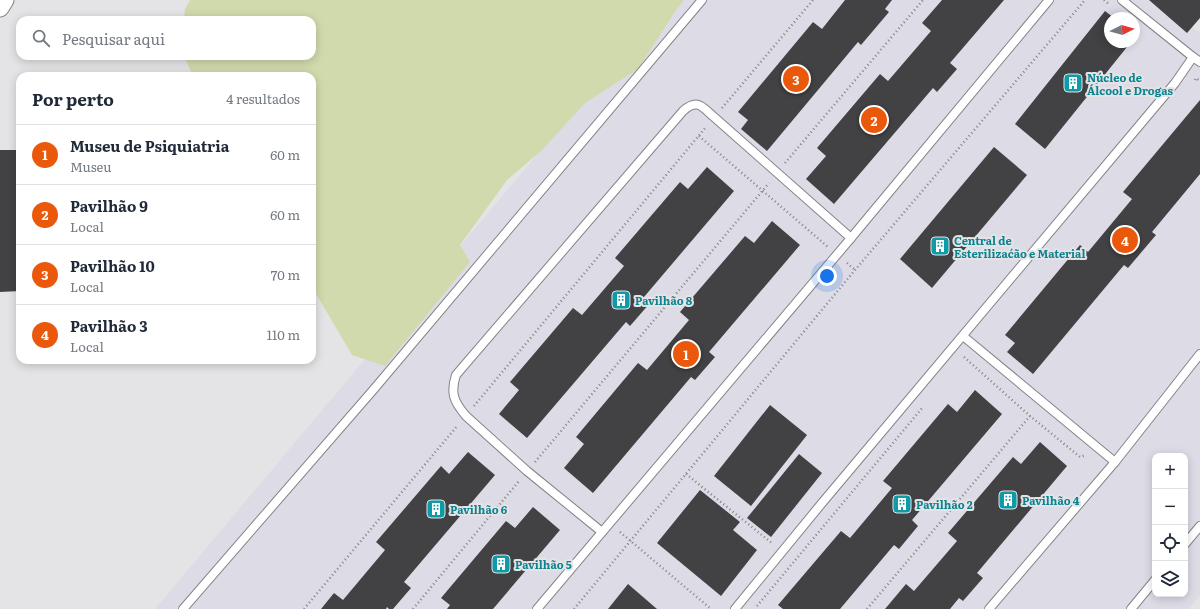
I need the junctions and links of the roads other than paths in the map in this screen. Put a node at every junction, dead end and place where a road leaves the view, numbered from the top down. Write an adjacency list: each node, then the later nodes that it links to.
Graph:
1 (5, 0): 5 (street)
2 (702, 0): 15 (lane)
3 (1049, 0): 7 (lane)
4 (1122, 0): 6 (lane)
5 (0, 8)
6 (1197, 60): 8 (lane)
7 (851, 238): 12 (lane); 12 (lane)
8 (963, 336): 10 (lane); 17 (lane)
9 (1200, 354): 10 (lane)
10 (1115, 462): 18 (lane)
11 (1200, 526): 13 (lane)
12 (602, 532): 16 (lane)
13 (1188, 540)
14 (1152, 584): 19 (lane)
15 (183, 609)
16 (537, 609)
17 (735, 609)
18 (989, 609)
19 (1131, 609)

